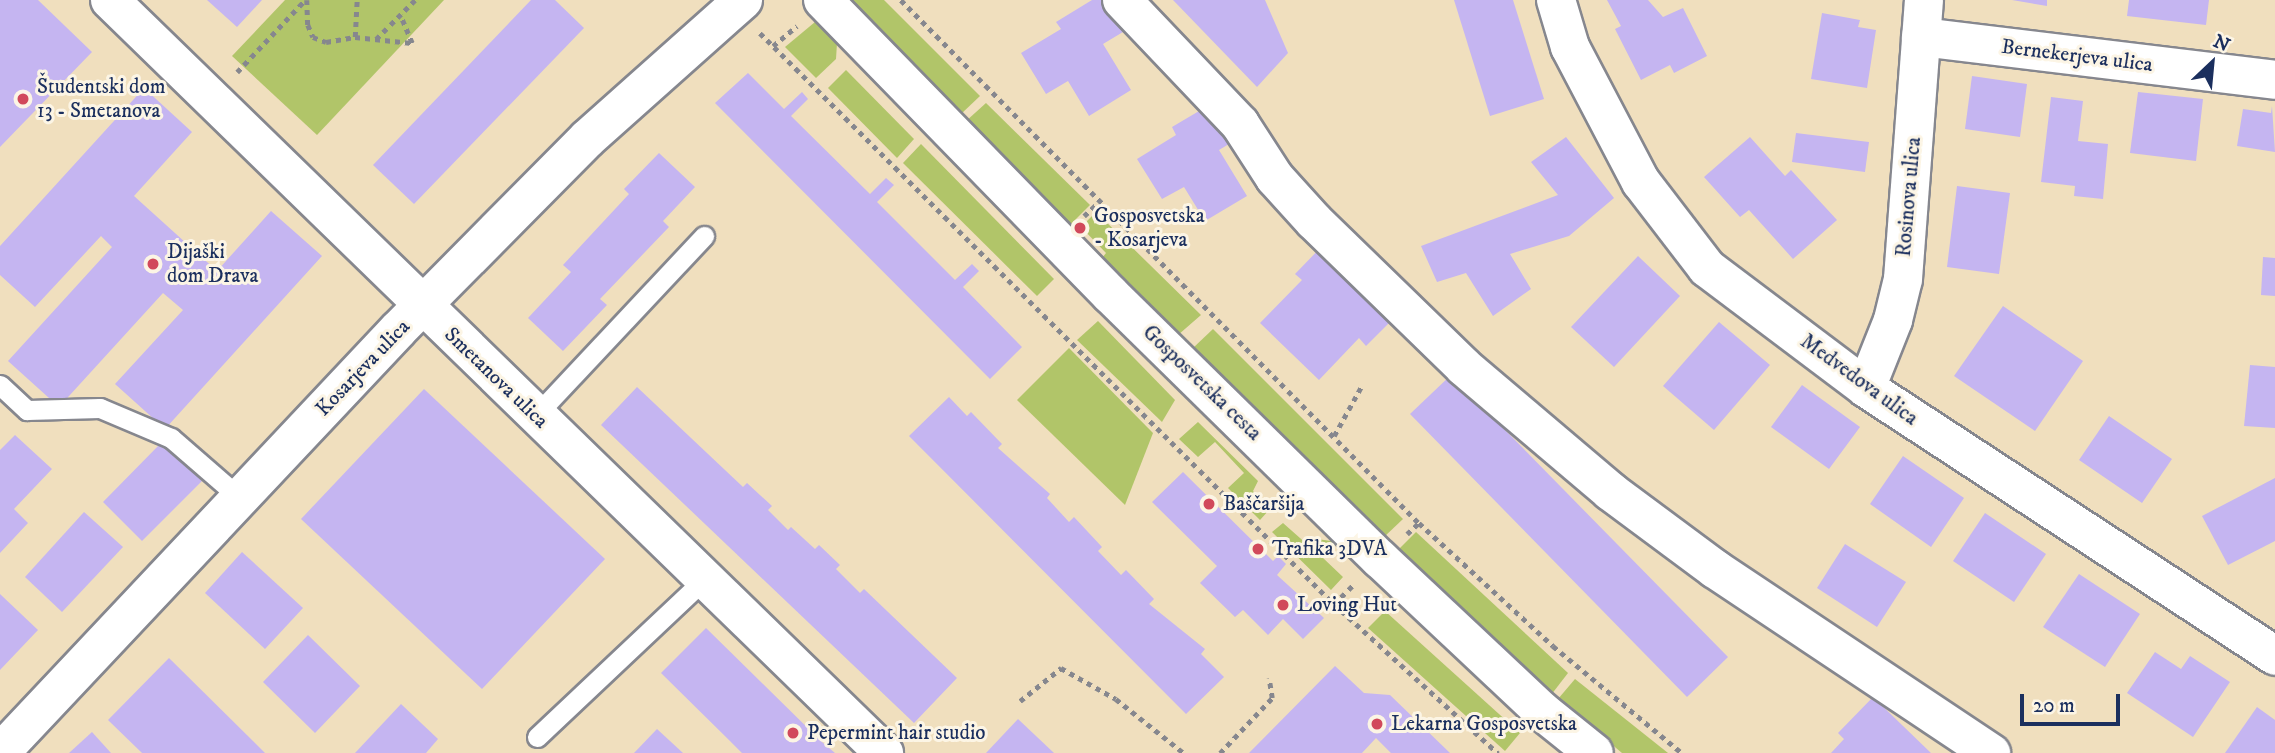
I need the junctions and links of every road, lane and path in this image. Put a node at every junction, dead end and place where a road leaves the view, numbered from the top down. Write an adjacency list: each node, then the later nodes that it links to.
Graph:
1 (110, 0): 17 (street, Smetanova ulica)
2 (306, 0): 12 (path); 14 (path)
3 (357, 0): 12 (path)
4 (415, 0): 10 (path)
5 (823, 0): 36 (street, Gosposvetska cesta)
6 (901, 0): 22 (path)
7 (1122, 0): 38 (street)
8 (1556, 0): 20 (street, Medvedova ulica)
9 (749, 13): 17 (street, Kosarjeva ulica); 26 (path)
10 (400, 15): 13 (path); 13 (path)
11 (1923, 19): 15 (street, Bernekerjeva ulica); 20 (street, Rosinova ulica)
12 (355, 37): 13 (path)
13 (375, 39)
14 (233, 75)
15 (2275, 80)
16 (704, 236): 21 (lane)
17 (422, 306): 21 (street, Smetanova ulica); 23 (street, Kosarjeva ulica)
18 (0, 384): 23 (lane)
19 (1361, 387): 22 (path)
20 (1866, 388): 27 (street, Medvedova ulica)
21 (535, 416): 24 (street, Smetanova ulica)
22 (1334, 436): 37 (path)
23 (240, 498): 31 (street, Kosarjeva ulica)
24 (707, 577): 30 (lane); 32 (street, Smetanova ulica)
25 (1359, 578): 26 (path)
26 (1334, 604): 35 (path)
27 (2275, 656)
28 (1269, 678): 34 (path)
29 (1020, 701): 33 (path)
30 (537, 737)
31 (0, 753)
32 (884, 753)
33 (1185, 753)
34 (1220, 753)
35 (1498, 753)
36 (1594, 753)
37 (1682, 753)
38 (1990, 753)

